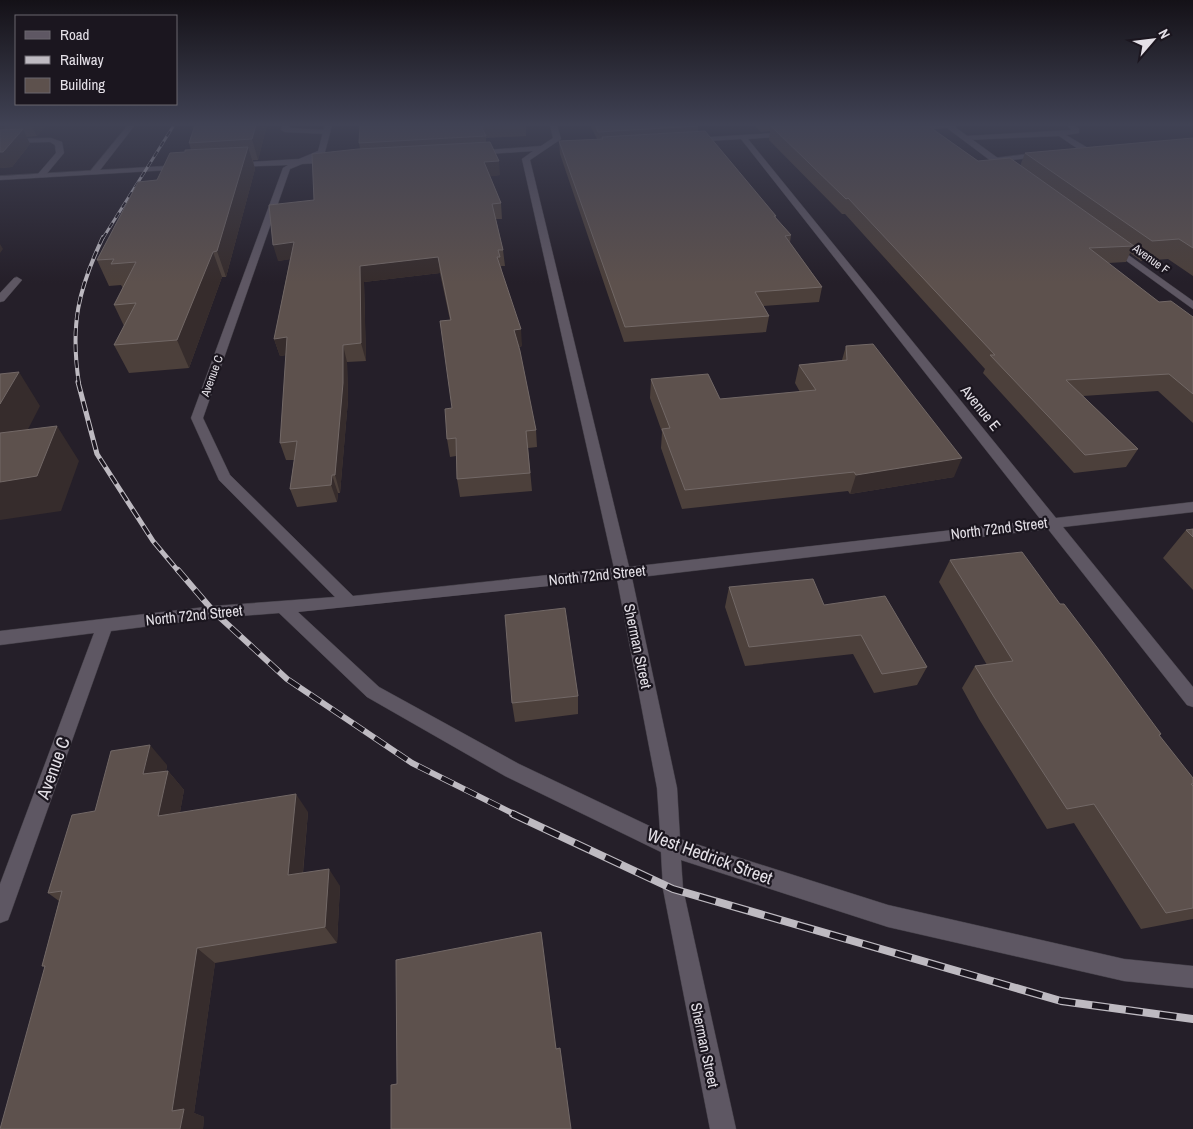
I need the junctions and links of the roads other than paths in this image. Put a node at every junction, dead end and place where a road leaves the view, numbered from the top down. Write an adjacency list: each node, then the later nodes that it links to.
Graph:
1 (284, 178): 11 (street, Avenue C)
2 (530, 178): 10 (street, Sherman Street)
3 (775, 178): 9 (street, Avenue E)
4 (1106, 241): 7 (street, Avenue F)
5 (17, 280): 6 (street)
6 (0, 299)
7 (1193, 306)
8 (1193, 507): 9 (street, North 72nd Street)
9 (1052, 522): 10 (street, North 72nd Street); 15 (street, Avenue E)
10 (623, 573): 11 (street, North 72nd Street); 16 (street, Sherman Street)
11 (350, 602): 12 (street, North 72nd Street)
12 (284, 607): 13 (street, North 72nd Street); 16 (street, West Hedrick Street)
13 (105, 625): 14 (street, North 72nd Street); 17 (street, Avenue C)
14 (0, 638)
15 (1193, 700)
16 (670, 846): 18 (street, West Hedrick Street); 19 (street, Sherman Street)
17 (0, 912)
18 (1193, 977)
19 (723, 1129)

